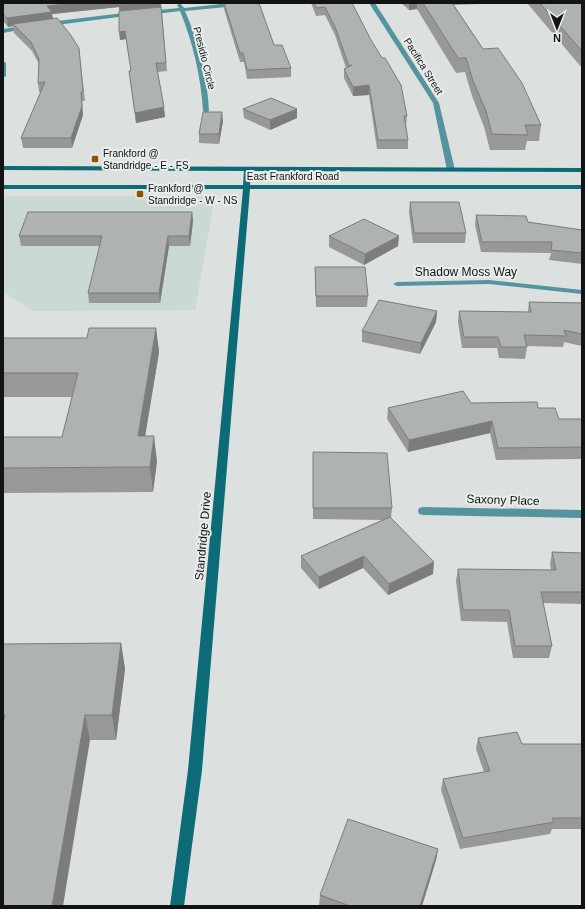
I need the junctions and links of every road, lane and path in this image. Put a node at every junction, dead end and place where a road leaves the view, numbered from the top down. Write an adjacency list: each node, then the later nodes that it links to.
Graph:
1 (180, 3): 4 (street, Presidio Circle)
2 (247, 3): 4 (street)
3 (372, 3): 15 (street, Pacifica Street)
4 (183, 10): 5 (street); 12 (street, Presidio Circle)
5 (144, 13)
6 (136, 14): 7 (street)
7 (44, 25)
8 (36, 26): 9 (street)
9 (3, 31)
10 (3, 63): 11 (street)
11 (3, 76)
12 (206, 111)
13 (3, 168): 14 (main road, East Frankford Road)
14 (248, 168): 15 (main road, East Frankford Road); 17 (main road, Standridge Drive)
15 (451, 170): 16 (main road, East Frankford Road)
16 (582, 170)
17 (247, 186): 18 (main road, East Frankford Road); 19 (main road, East Frankford Road); 24 (main road, Standridge Drive)
18 (3, 187)
19 (582, 187)
20 (397, 284): 21 (street, Shadow Moss Way)
21 (582, 292)
22 (423, 511): 23 (street, Saxony Place)
23 (582, 514)
24 (177, 906)

